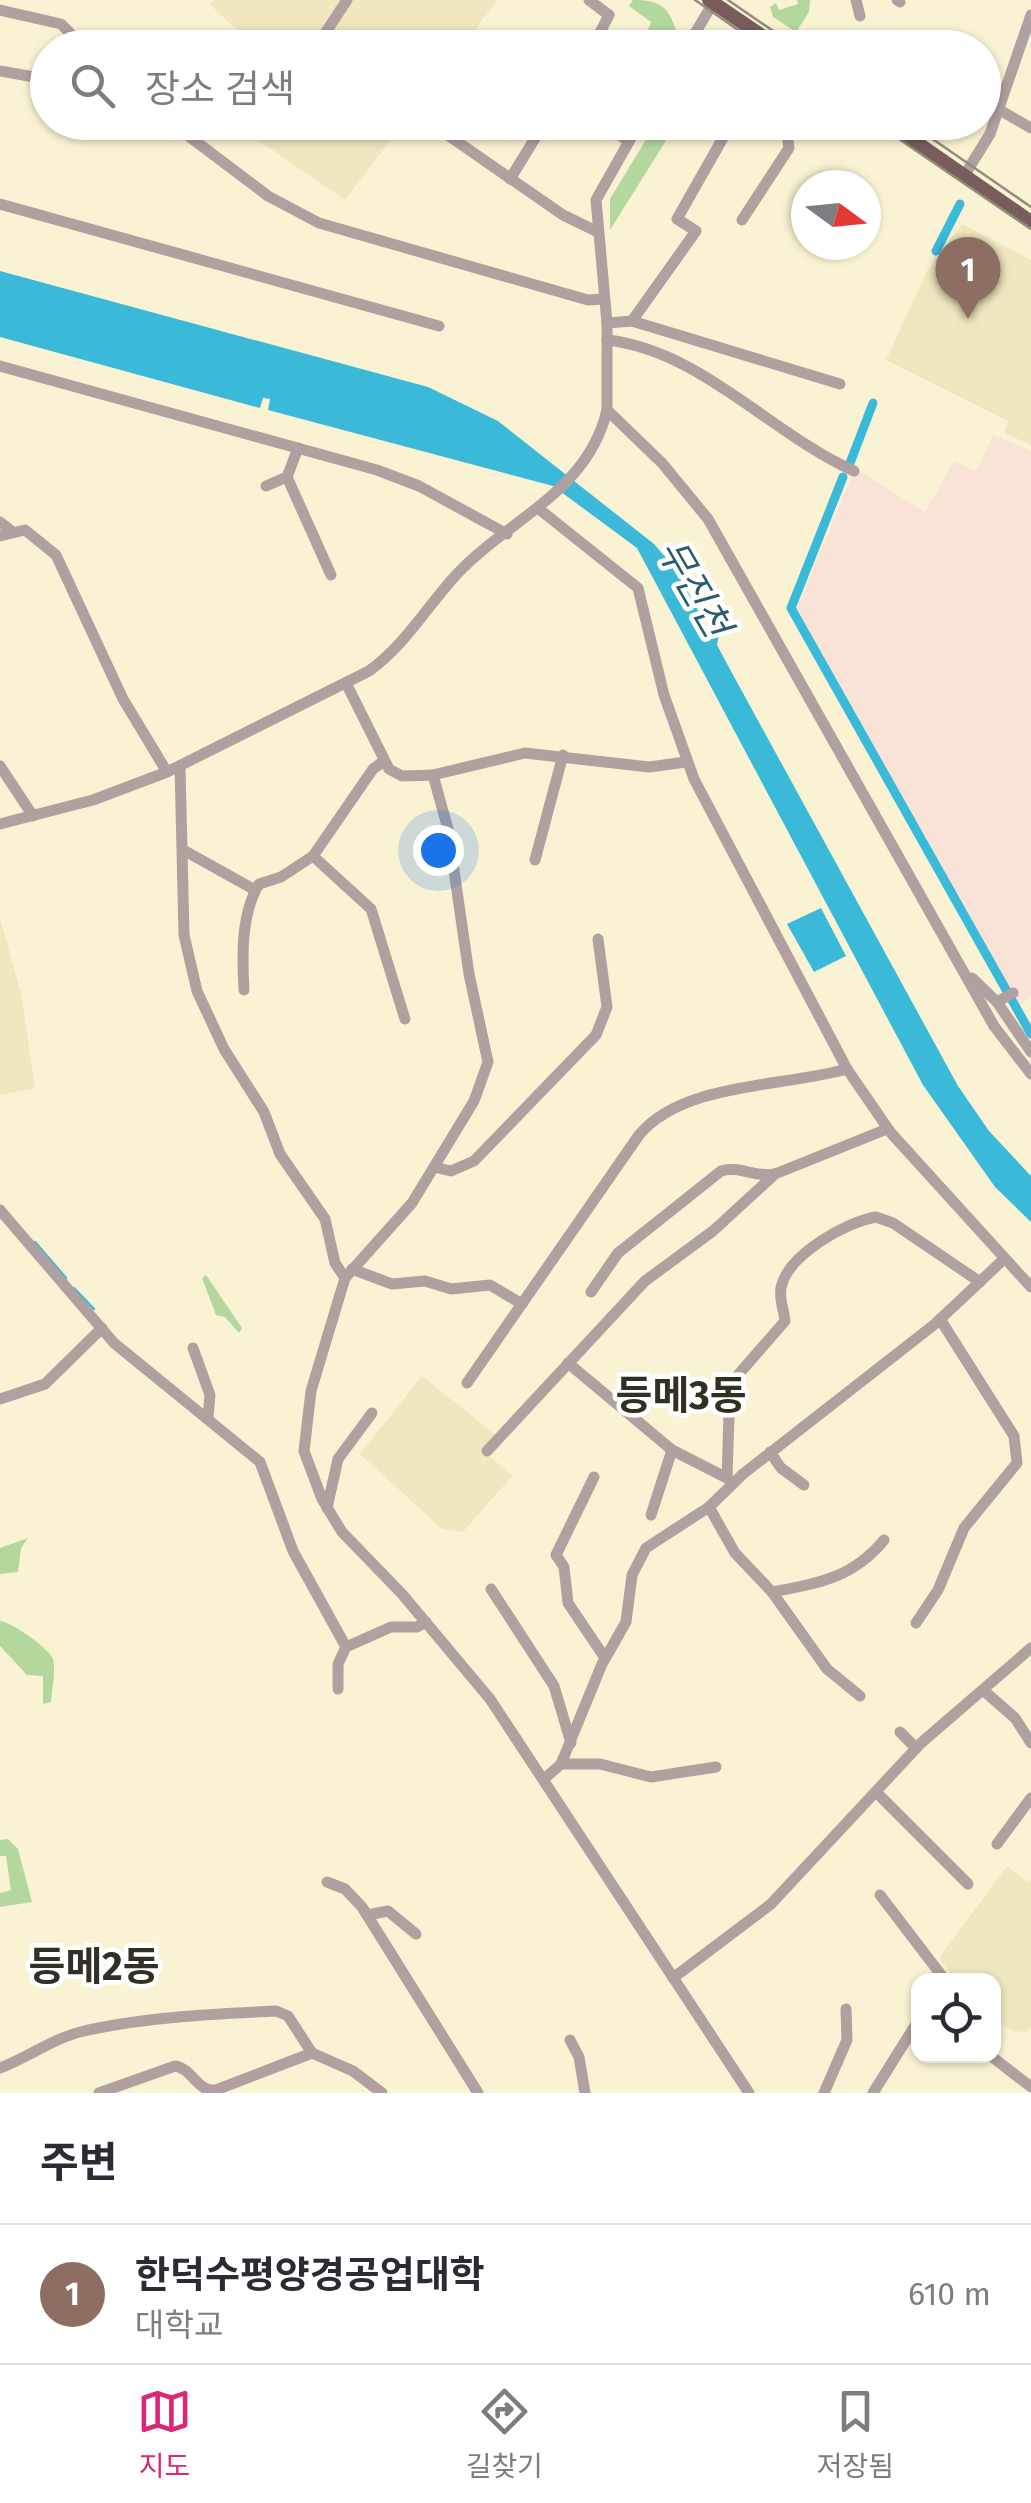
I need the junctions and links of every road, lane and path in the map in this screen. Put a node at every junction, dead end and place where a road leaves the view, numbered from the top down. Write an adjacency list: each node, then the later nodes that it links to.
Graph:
1 (347, 0): 9 (street)
2 (589, 0): 10 (street)
3 (856, 0): 7 (street)
4 (712, 1): 11 (street); 12 (main road)
5 (0, 10): 8 (street)
6 (1031, 15): 15 (street)
7 (860, 16)
8 (67, 30)
9 (327, 30)
10 (601, 30)
11 (696, 30)
12 (754, 30)
13 (0, 71): 14 (street)
14 (30, 76)
15 (1001, 97)
16 (1001, 113): 17 (street)
17 (1031, 128)
18 (194, 140): 32 (street)
19 (455, 140): 27 (street)
20 (534, 140): 27 (street)
21 (629, 140): 31 (street)
22 (722, 140): 33 (street)
23 (788, 140): 29 (street)
24 (913, 140): 26 (main road)
25 (986, 140): 26 (street)
26 (964, 176): 30 (main road)
27 (510, 179): 31 (street)
28 (0, 204): 35 (street)
29 (742, 220)
30 (1031, 222)
31 (598, 232): 32 (street)
32 (604, 300): 34 (street)
33 (632, 321): 34 (street); 38 (street)
34 (606, 323): 36 (street)
35 (439, 326)
36 (607, 340): 39 (street); 41 (street)
37 (0, 366): 40 (street)
38 (840, 384)
39 (607, 410): 44 (street); 64 (street)
40 (298, 448): 42 (street); 47 (street)
41 (854, 471)
42 (287, 477): 43 (street); 48 (street)
43 (266, 486)
44 (539, 508): 47 (street); 52 (street)
45 (0, 522): 46 (street)
46 (6, 534): 55 (street)
47 (507, 534): 49 (street)
48 (331, 574)
49 (347, 685): 51 (street); 54 (street)
50 (563, 755): 52 (street); 56 (street); 61 (street)
51 (384, 761): 56 (street); 60 (street)
52 (686, 762): 68 (street)
53 (0, 766): 57 (street)
54 (180, 766): 55 (street); 59 (street)
55 (166, 772): 57 (street)
56 (432, 775): 71 (street)
57 (33, 816): 58 (street)
58 (0, 824)
59 (185, 851): 62 (street); 75 (street)
60 (313, 856): 62 (street); 66 (street)
61 (535, 860)
62 (256, 890): 65 (street)
63 (598, 939): 71 (street)
64 (962, 968): 67 (street); 69 (street)
65 (244, 990)
66 (405, 1019)
67 (1031, 1052)
68 (847, 1069): 70 (street); 79 (street)
69 (1031, 1074)
70 (887, 1128): 72 (street); 74 (street)
71 (434, 1167): 75 (street)
72 (776, 1174): 78 (street); 83 (street)
73 (0, 1210): 81 (street)
74 (1004, 1259): 76 (street); 77 (street)
75 (348, 1274): 79 (street); 95 (street)
76 (980, 1282): 80 (street); 92 (street)
77 (1031, 1287)
78 (590, 1292)
79 (522, 1304): 84 (street)
80 (940, 1319): 90 (street); 101 (street)
81 (102, 1328): 85 (street); 87 (street)
82 (193, 1348): 87 (street)
83 (568, 1363): 88 (street); 89 (street)
84 (467, 1383)
85 (0, 1399)
86 (372, 1413): 95 (street)
87 (208, 1417): 102 (street)
88 (672, 1450): 92 (street); 96 (street)
89 (488, 1451)
90 (770, 1452): 92 (street); 93 (street)
91 (594, 1477): 104 (street)
92 (730, 1481): 94 (street)
93 (804, 1485)
94 (710, 1507): 99 (street); 104 (street)
95 (328, 1508): 100 (street)
96 (651, 1515)
97 (884, 1540): 99 (street)
98 (491, 1589): 110 (street)
99 (772, 1592): 107 (street)
100 (426, 1622): 102 (street); 114 (street)
101 (916, 1623)
102 (346, 1646): 105 (street)
103 (1031, 1648): 106 (street)
104 (605, 1658): 110 (street)
105 (338, 1689)
106 (983, 1690): 109 (street); 111 (street)
107 (860, 1696)
108 (900, 1732): 111 (street)
109 (1031, 1742)
110 (571, 1744): 112 (street)
111 (916, 1748): 115 (street)
112 (561, 1764): 113 (street); 114 (street)
113 (716, 1767)
114 (544, 1779): 124 (street)
115 (876, 1793): 119 (street); 124 (street)
116 (1031, 1798): 117 (street)
117 (997, 1844)
118 (327, 1882): 121 (street)
119 (968, 1884)
120 (880, 1894): 123 (street)
121 (367, 1914): 122 (street); 134 (street)
122 (416, 1934)
123 (940, 1973)
124 (672, 1978): 136 (street)
125 (846, 2009): 137 (street)
126 (911, 2032): 138 (street)
127 (570, 2040): 135 (street)
128 (312, 2053): 130 (street); 132 (street); 133 (street)
129 (1000, 2063): 131 (street)
130 (0, 2068)
131 (1031, 2088)
132 (99, 2093)
133 (382, 2093)
134 (478, 2093)
135 (585, 2093)
136 (749, 2093)
137 (824, 2093)
138 (873, 2093)

